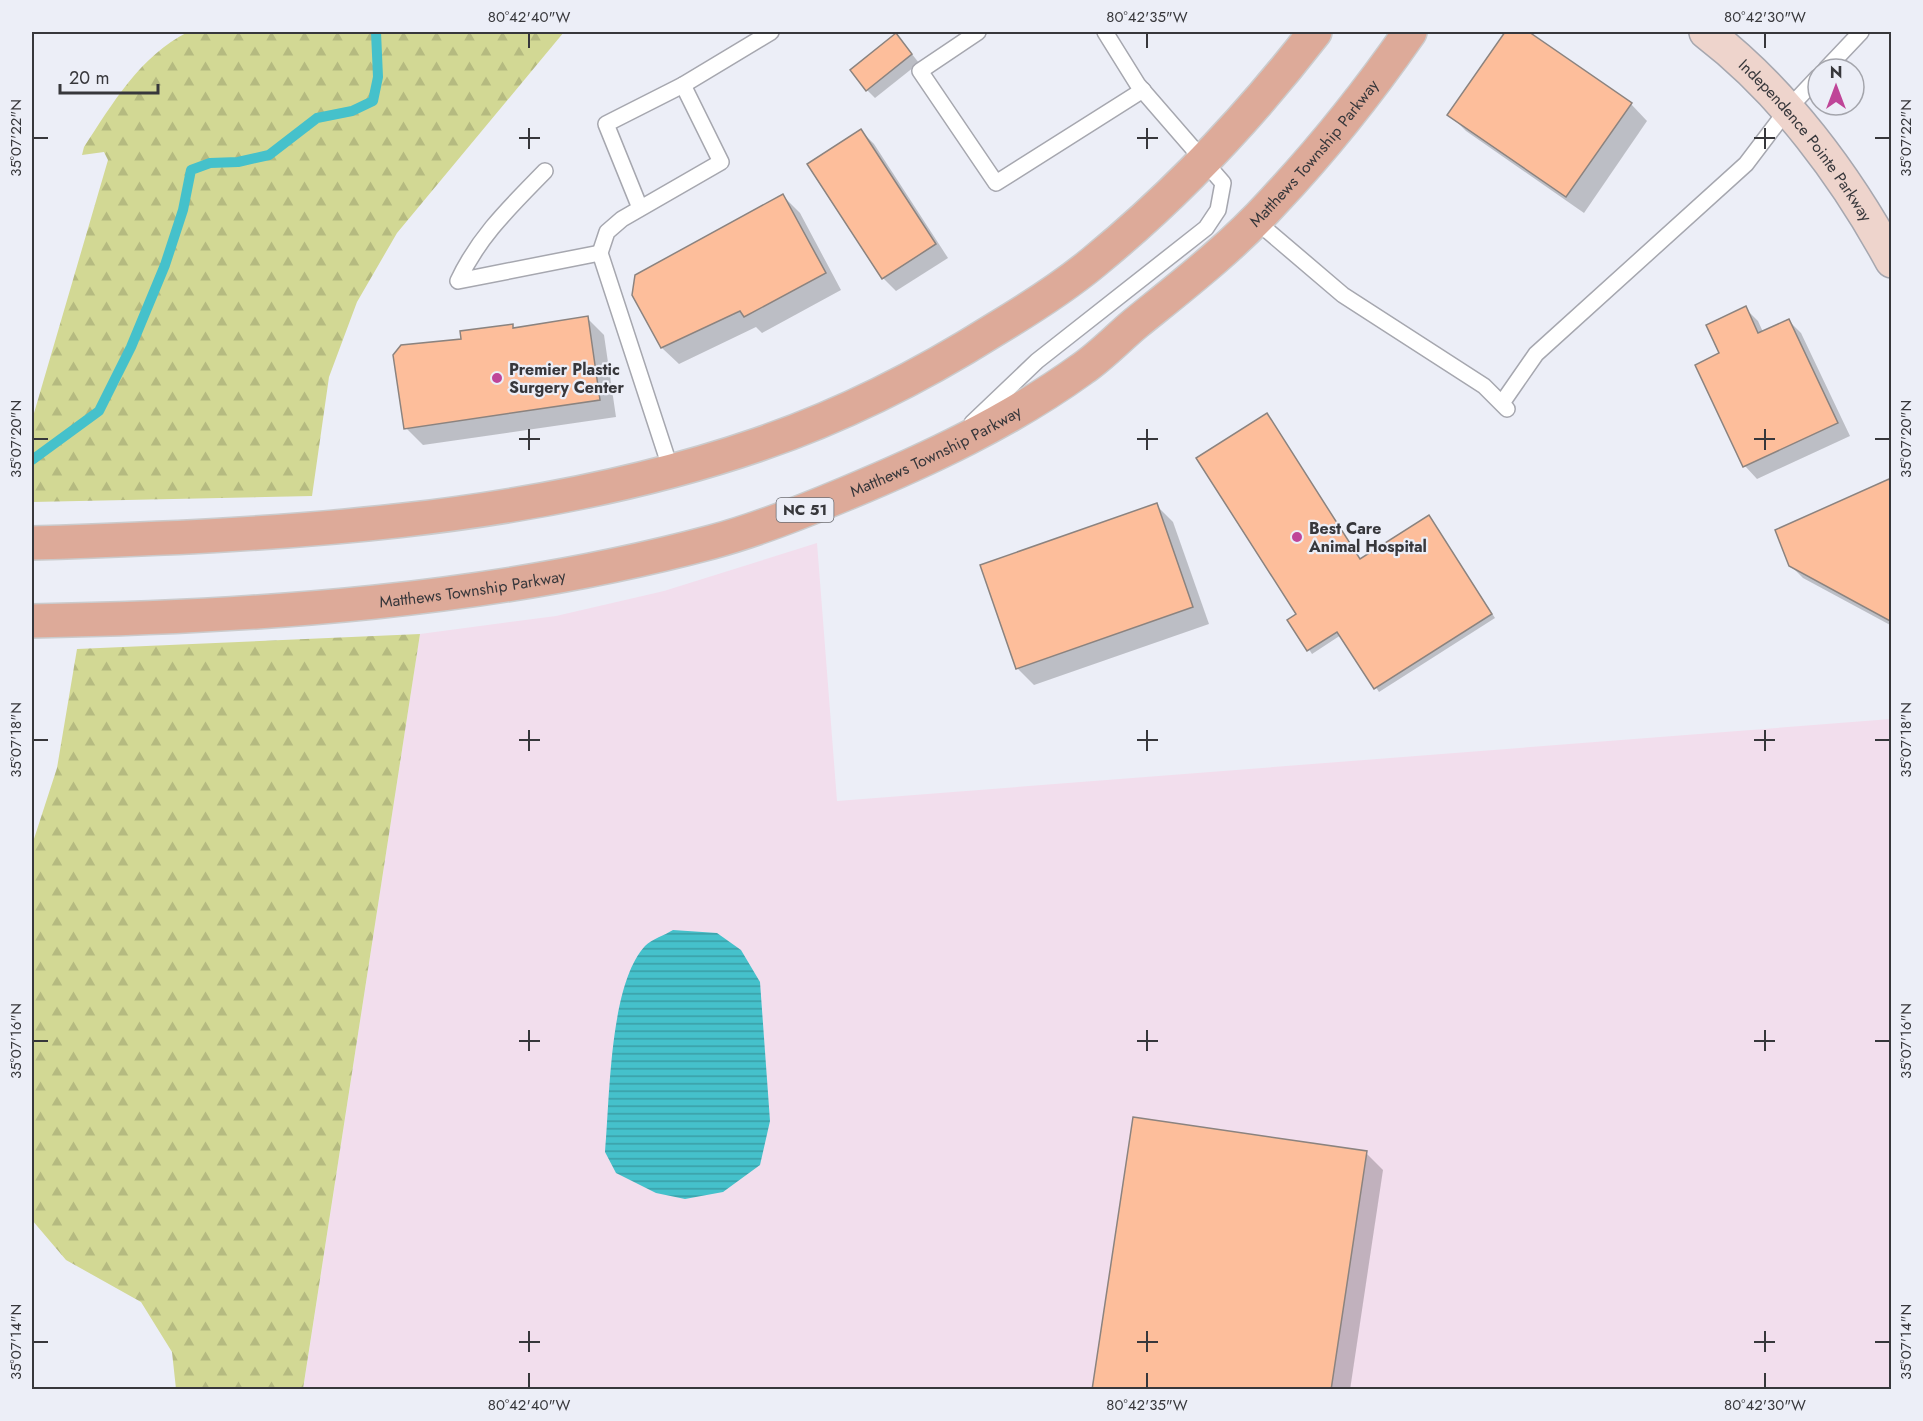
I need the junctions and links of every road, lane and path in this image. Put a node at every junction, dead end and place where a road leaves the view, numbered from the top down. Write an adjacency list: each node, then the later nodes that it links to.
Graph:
1 (771, 32): 9 (lane)
2 (978, 32): 10 (lane)
3 (1105, 32): 10 (lane)
4 (1315, 32): 13 (main road)
5 (1410, 32): 16 (main road, Matthews Township Parkway / NC 51)
6 (1706, 32): 12 (street, Independence Pointe Parkway)
7 (1861, 32): 8 (lane)
8 (1837, 57)
9 (683, 85): 15 (lane); 15 (lane)
10 (1143, 90): 13 (lane)
11 (1806, 90): 12 (lane)
12 (1787, 110): 16 (lane); 18 (street, Independence Pointe Parkway)
13 (1204, 160): 19 (lane); 20 (main road)
14 (545, 171): 17 (lane)
15 (640, 208): 17 (lane)
16 (1255, 220): 19 (main road, Matthews Township Parkway / NC 51)
17 (600, 253): 20 (lane)
18 (1892, 261)
19 (946, 448): 22 (main road, Matthews Township Parkway / NC 51)
20 (671, 470): 21 (main road)
21 (32, 543)
22 (32, 621)

